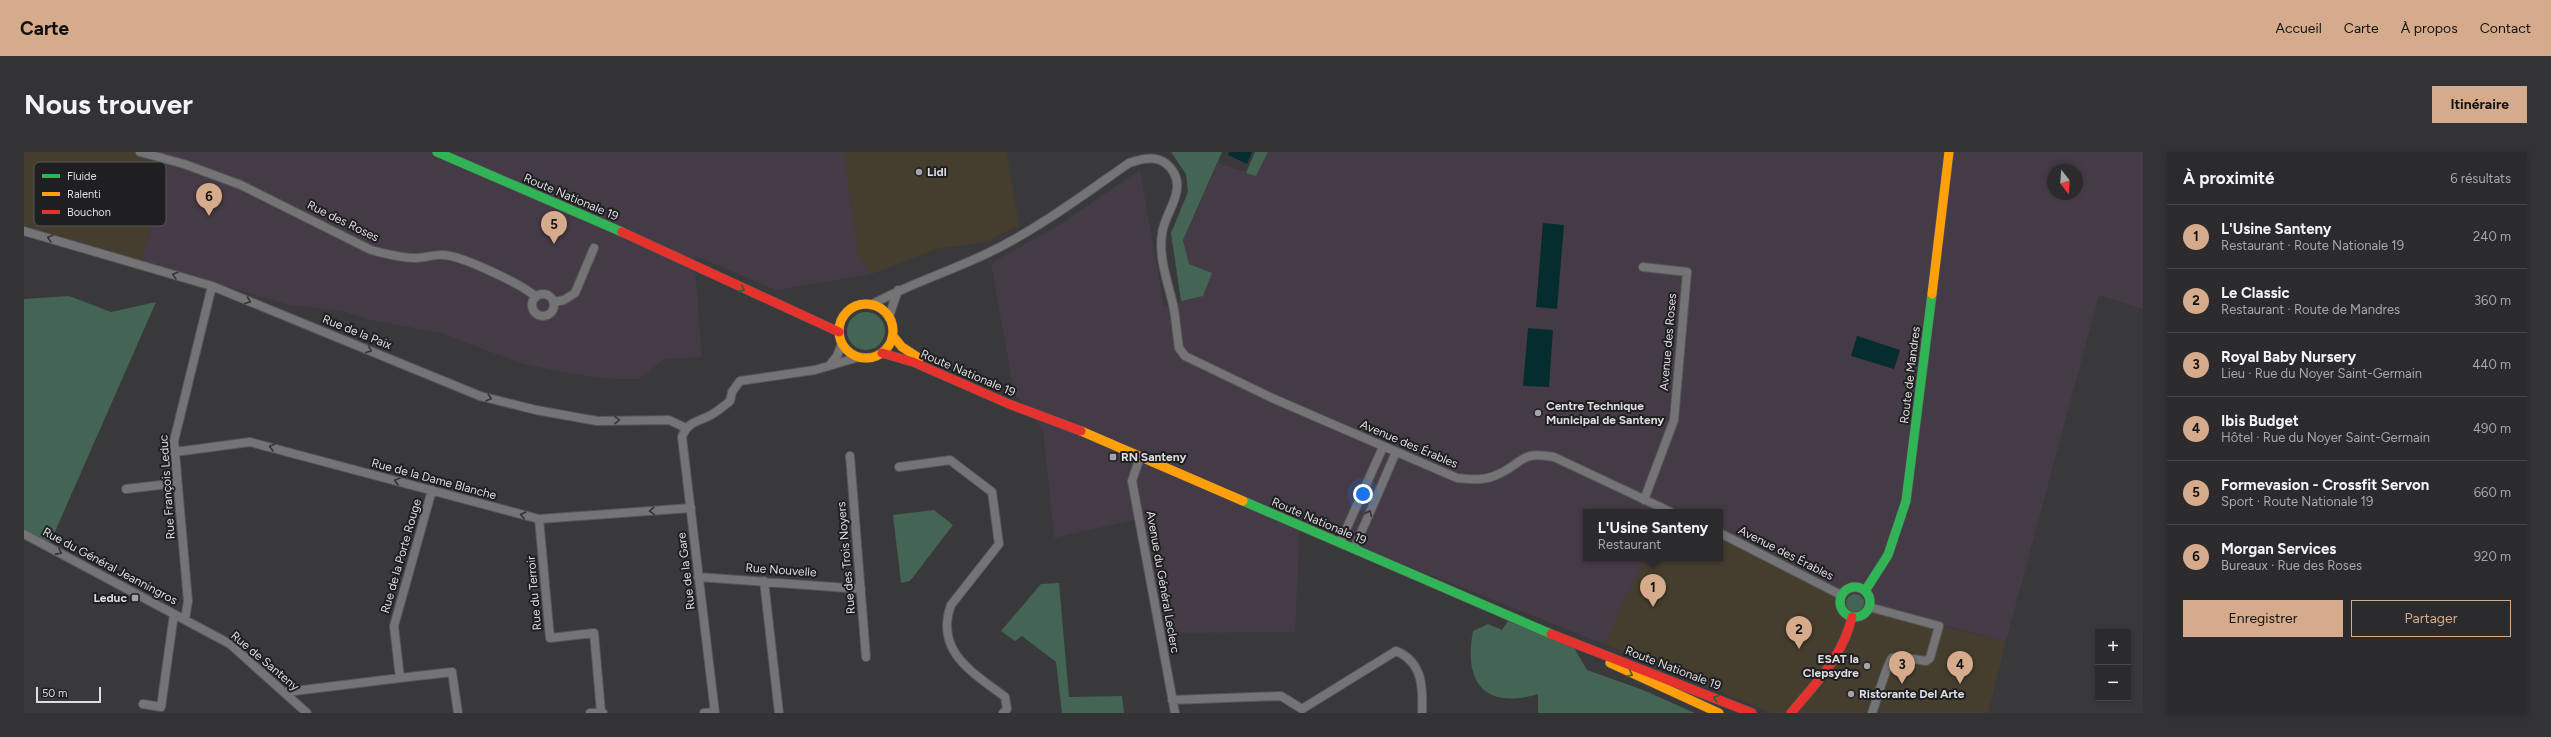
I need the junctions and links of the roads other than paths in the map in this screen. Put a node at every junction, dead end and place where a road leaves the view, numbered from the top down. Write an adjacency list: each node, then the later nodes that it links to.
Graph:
1 (140, 152): 10 (street, Rue des Roses)
2 (437, 152): 6 (main road, Route Nationale 19)
3 (1949, 152): 43 (main road, Route de Mandres)
4 (24, 231): 8 (street, Rue de la Paix, one-way to 4)
5 (594, 248): 11 (street)
6 (695, 264): 13 (main road, Route Nationale 19); 15 (main road, Route Nationale 19, one-way to 15)
7 (1643, 267): 32 (street, Avenue des Roses)
8 (212, 286): 22 (street, Rue de la Paix, one-way to 22); 24 (street, Rue François Leduc)
9 (898, 290): 12 (street, Avenue des Érables); 14 (street); 23 (street, Avenue des Érables)
10 (536, 297): 11 (street); 11 (street)
11 (554, 302)
12 (871, 305): 13 (main road); 14 (main road)
13 (844, 315): 15 (main road)
14 (889, 317): 16 (main road)
15 (839, 332): 17 (main road)
16 (893, 336): 18 (main road); 21 (main road, Route Nationale 19)
17 (842, 343): 19 (main road); 20 (street)
18 (882, 353): 19 (main road); 21 (main road, Route Nationale 19)
19 (859, 357): 20 (street)
20 (829, 366): 22 (street)
21 (1045, 416): 27 (main road, Route Nationale 19)
22 (686, 428): 33 (street, Rue de la Gare)
23 (1383, 447): 25 (street, Avenue des Érables); 38 (street)
24 (175, 452): 29 (street, Rue François Leduc); 31 (street, Rue de la Dame Blanche, one-way to 24)
25 (1396, 452): 32 (street, Avenue des Érables); 39 (street, one-way to 25)
26 (850, 456): 42 (street, Rue des Trois Noyers)
27 (1140, 457): 38 (main road, Route Nationale 19); 53 (street, Avenue du Général Leclerc)
28 (900, 466): 62 (street)
29 (177, 483): 30 (street); 48 (street, Rue François Leduc)
30 (126, 489)
31 (432, 490): 35 (street, Rue de la Dame Blanche, one-way to 31); 51 (street, Rue de la Porte Rouge)
32 (1644, 500): 34 (street, Avenue des Érables)
33 (691, 508): 35 (street, Rue de la Dame Blanche, one-way to 35); 40 (street, Rue de la Gare)
34 (1664, 509)
35 (539, 519): 55 (street, Rue du Terroir)
36 (24, 534): 46 (street, Rue du Général Jeanningros, one-way to 46)
37 (1723, 535): 44 (street, Avenue des Érables)
38 (1340, 543): 39 (main road, Route Nationale 19)
39 (1354, 549): 49 (main road, Route Nationale 19)
40 (698, 576): 41 (street, Rue Nouvelle); 56 (street, Rue de la Gare)
41 (764, 581): 42 (street, Rue Nouvelle); 61 (street)
42 (861, 589): 50 (street, Rue des Trois Noyers)
43 (1865, 591): 44 (main road); 45 (main road)
44 (1841, 595): 47 (main road)
45 (1869, 607): 47 (main road); 68 (street)
46 (174, 614): 48 (street, Rue du Général Jeanningros); 54 (street)
47 (1852, 618): 67 (main road)
48 (184, 619): 52 (street, Rue de Santeny)
49 (1584, 648): 65 (main road, Route Nationale 19, one-way to 65); 66 (main road, Route Nationale 19, one-way to 49)
50 (866, 657)
51 (400, 678): 52 (street); 58 (street)
52 (286, 692): 57 (street, Rue de Santeny)
53 (1172, 700): 63 (street, Avenue du Général Leclerc); 64 (street)
54 (143, 704)
55 (602, 712): 59 (street)
56 (715, 712): 60 (street)
57 (306, 713)
58 (458, 713)
59 (590, 713)
60 (704, 713)
61 (779, 713)
62 (1003, 713)
63 (1175, 713)
64 (1422, 713)
65 (1719, 713)
66 (1752, 713)
67 (1792, 713)
68 (1872, 713)

